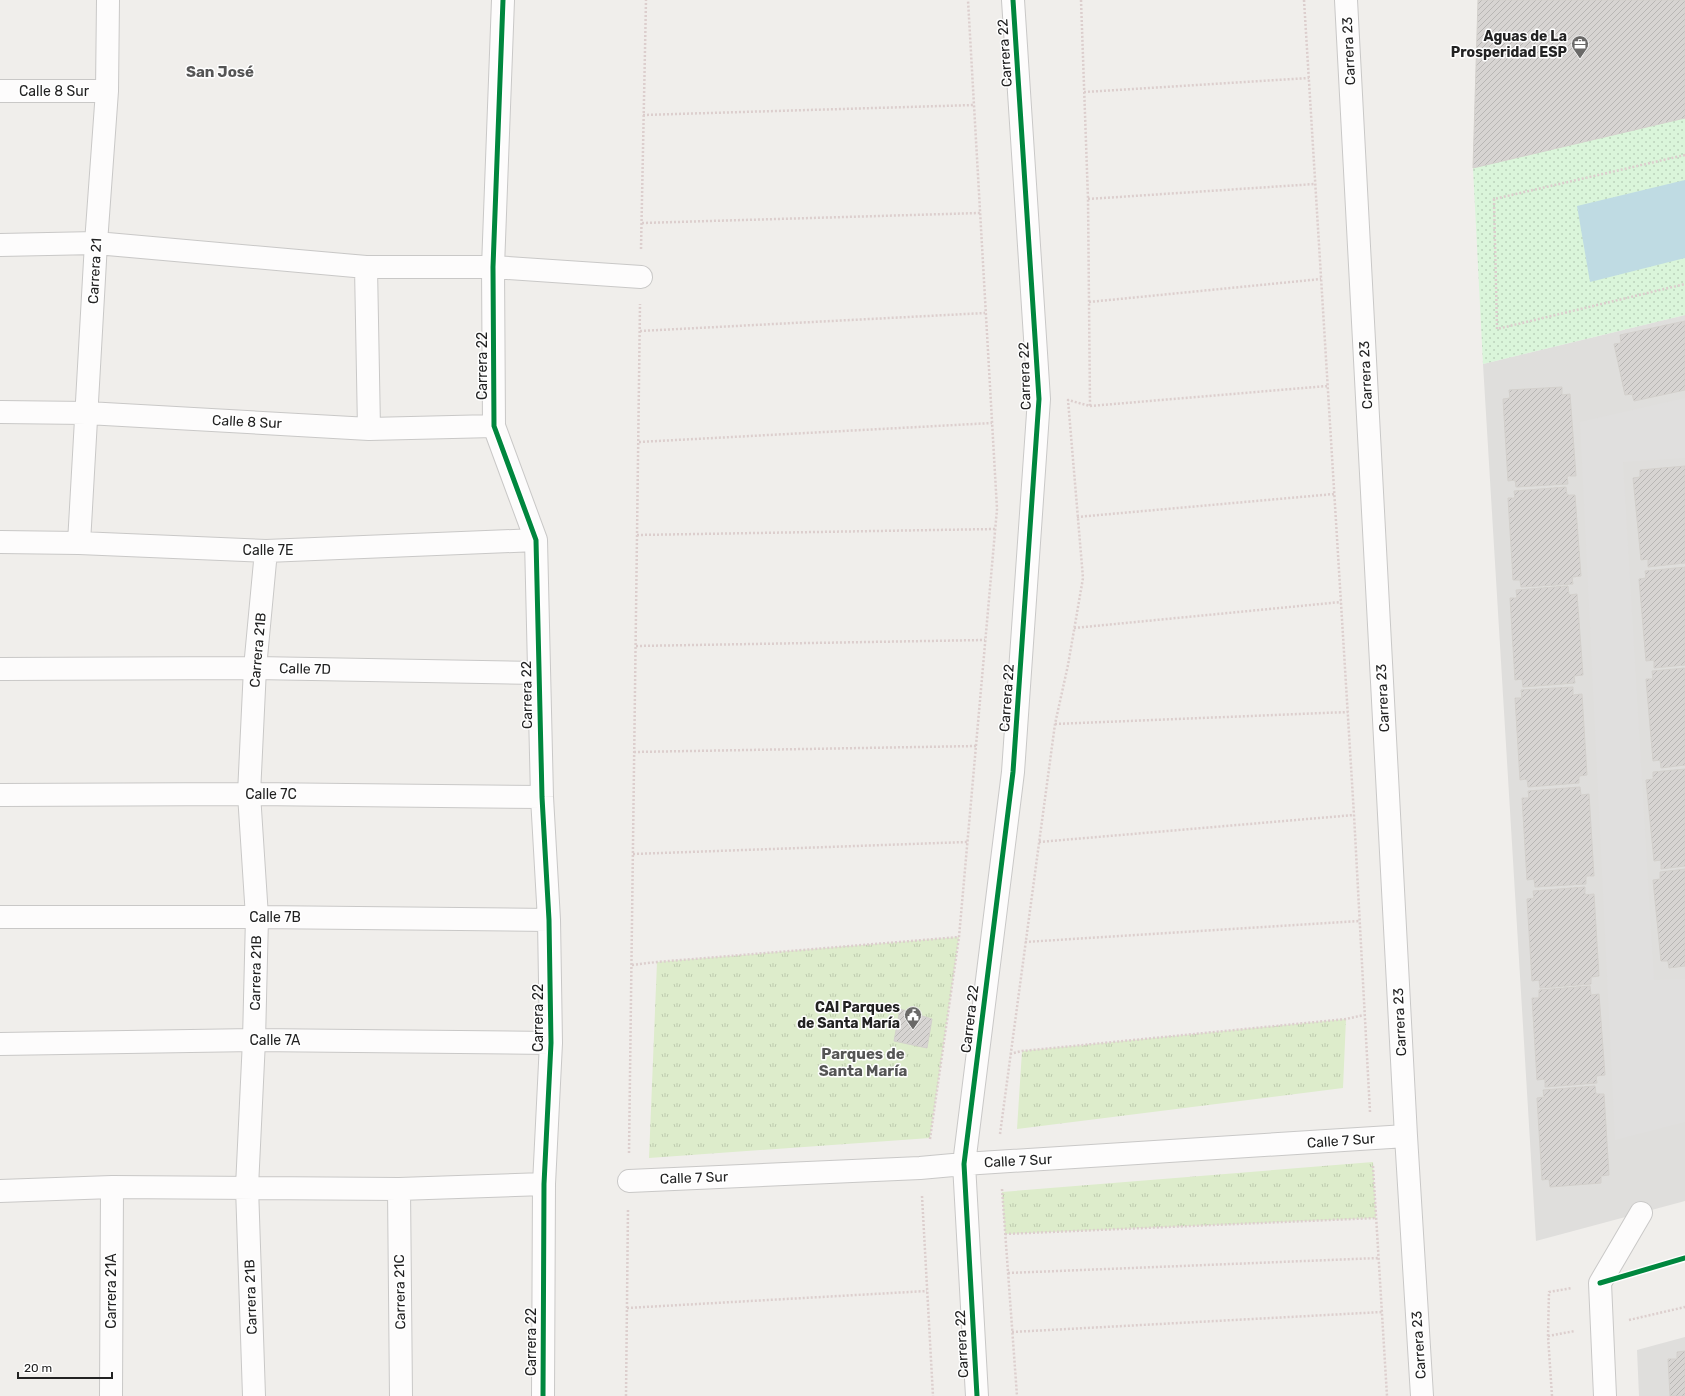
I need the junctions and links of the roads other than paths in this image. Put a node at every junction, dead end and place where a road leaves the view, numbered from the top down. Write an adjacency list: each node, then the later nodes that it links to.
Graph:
1 (108, 0): 6 (street, Carrera 21)
2 (503, 0): 10 (street, Carrera 22)
3 (1014, 0): 33 (street, Carrera 22)
4 (1346, 0): 32 (street, Carrera 23)
5 (0, 91): 6 (street, Calle 8 Sur)
6 (107, 91): 7 (street, Carrera 21)
7 (96, 243): 8 (street); 9 (street); 13 (street, Carrera 21)
8 (0, 245)
9 (366, 267): 10 (street); 15 (street)
10 (493, 267): 11 (street); 14 (street, Carrera 22)
11 (641, 276)
12 (0, 412): 13 (street, Calle 8 Sur)
13 (88, 413): 15 (street, Calle 8 Sur); 18 (street, Carrera 21)
14 (494, 426): 15 (street, Calle 8 Sur); 16 (street, Carrera 22)
15 (369, 429)
16 (536, 540): 19 (street, Calle 7E); 22 (street, Carrera 22)
17 (0, 542): 18 (street, Calle 7E)
18 (79, 543): 19 (street, Calle 7E)
19 (266, 551): 20 (street, Carrera 21B)
20 (256, 668): 21 (street, Calle 7D); 22 (street, Calle 7D); 23 (street, Carrera 21B)
21 (0, 669)
22 (538, 674): 25 (street, Carrera 22)
23 (249, 794): 24 (street, Calle 7C); 25 (street, Calle 7C); 26 (street, Carrera 21B)
24 (0, 795)
25 (542, 797): 28 (street, Carrera 22)
26 (257, 916): 27 (street, Calle 7B); 28 (street, Calle 7B); 29 (street, Carrera 21B)
27 (0, 917)
28 (549, 920): 30 (street, Carrera 22)
29 (254, 1040): 30 (street, Calle 7A); 31 (street, Calle 7A); 37 (street, Carrera 21B)
30 (551, 1043): 35 (street, Carrera 22)
31 (0, 1044)
32 (1406, 1136): 33 (street, Calle 7 Sur); 46 (street, Carrera 23)
33 (964, 1164): 34 (street, Calle 7 Sur); 45 (street, Carrera 22)
34 (629, 1181)
35 (544, 1184): 38 (street); 44 (street, Carrera 22)
36 (112, 1187): 37 (street); 39 (street); 41 (street, Carrera 21A)
37 (247, 1187): 38 (street); 42 (street, Carrera 21B)
38 (399, 1189): 43 (street, Carrera 21C)
39 (0, 1190)
40 (1641, 1212): 47 (street)
41 (110, 1396)
42 (254, 1396)
43 (401, 1396)
44 (543, 1396)
45 (976, 1396)
46 (1422, 1396)
47 (1605, 1396)

